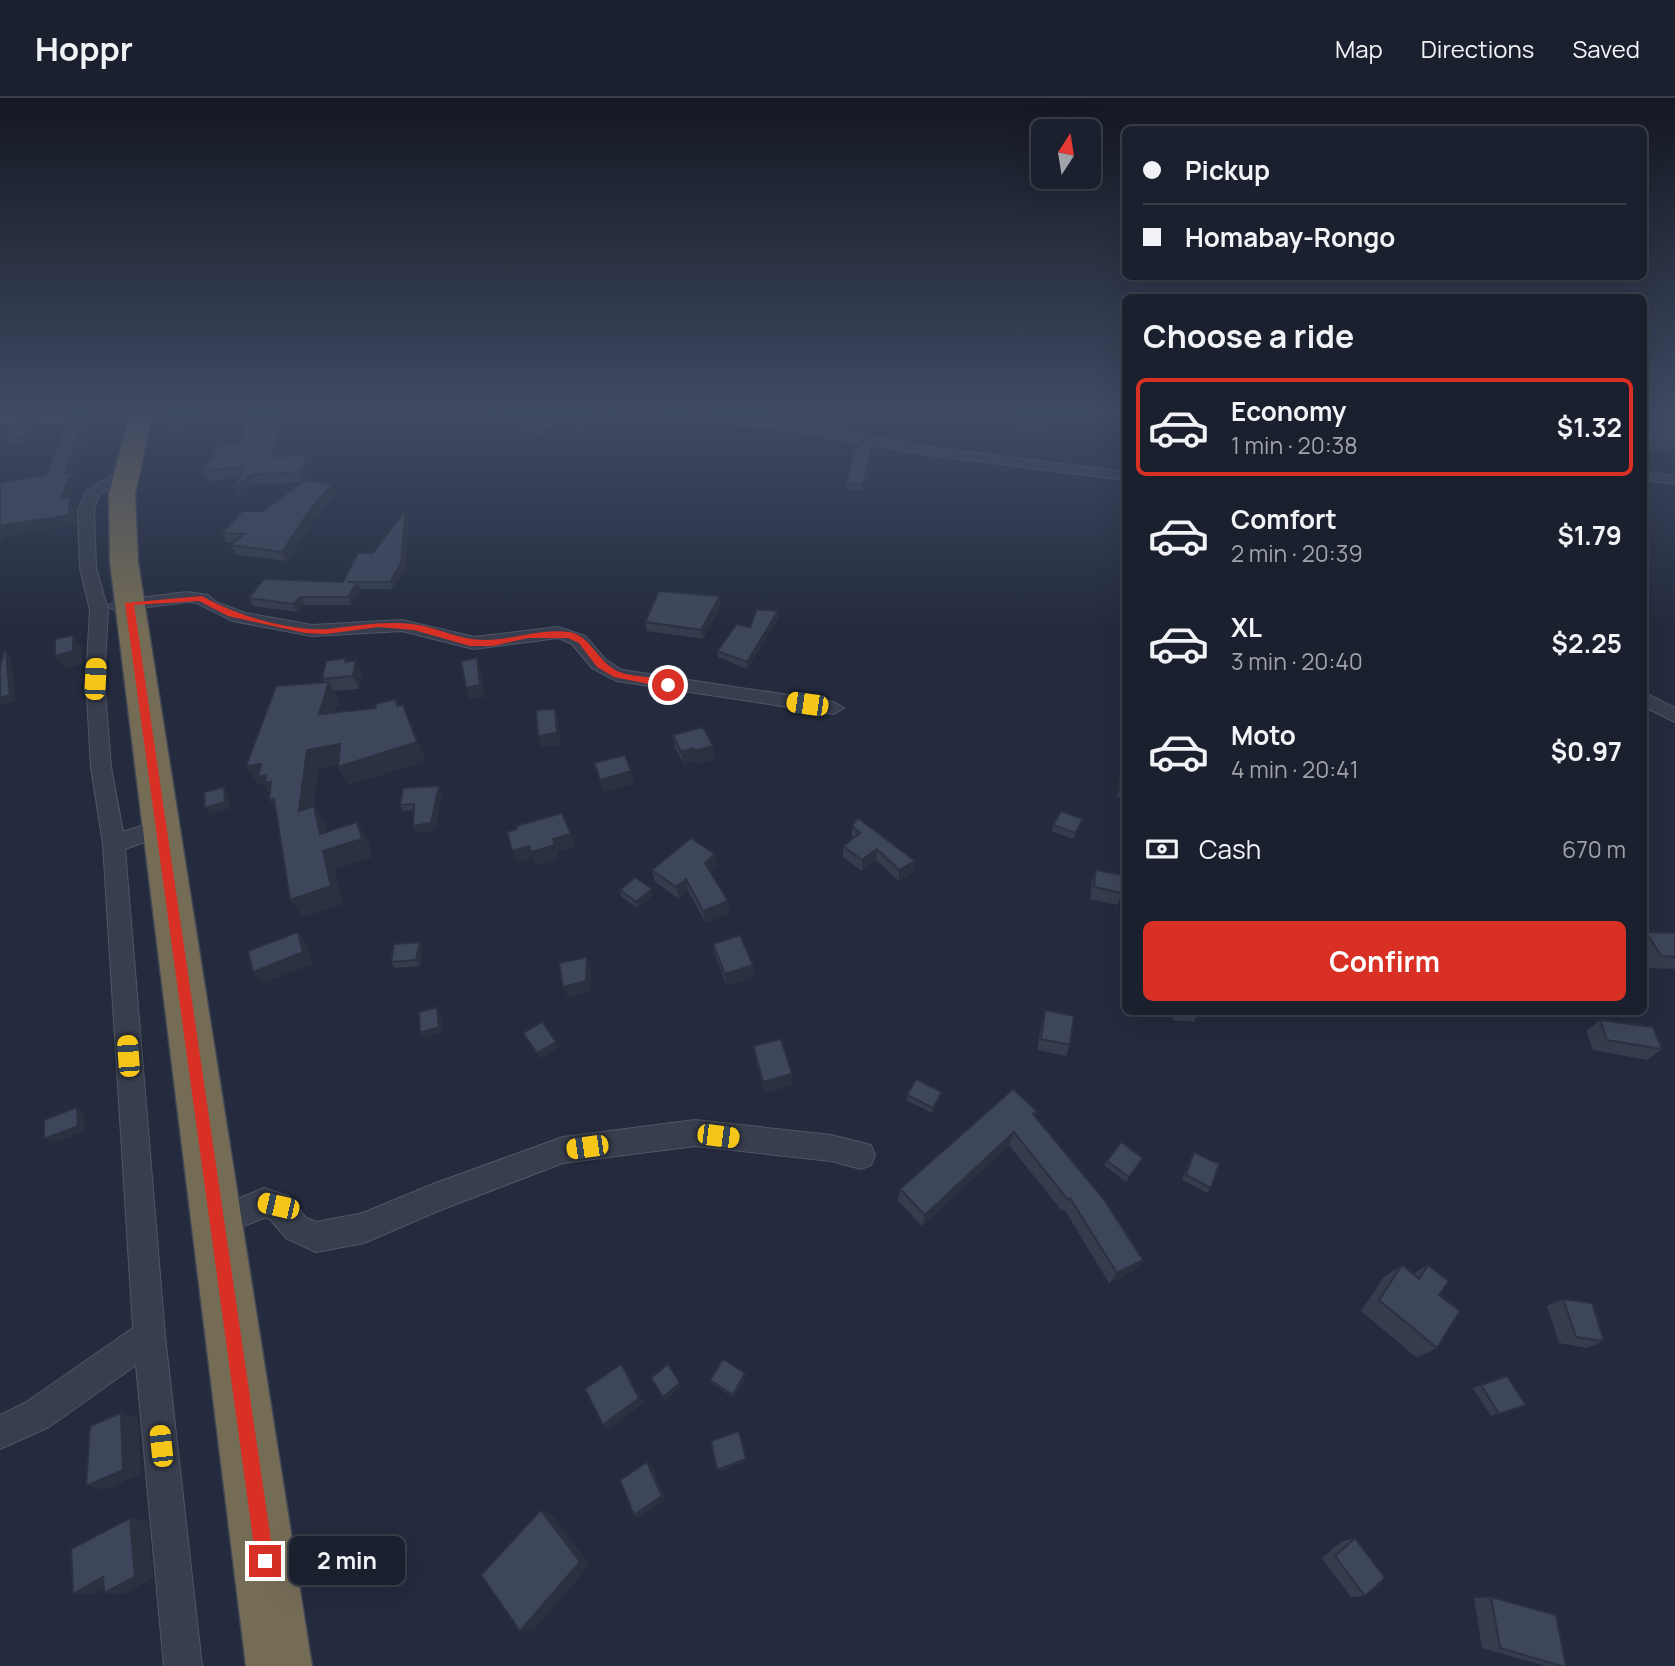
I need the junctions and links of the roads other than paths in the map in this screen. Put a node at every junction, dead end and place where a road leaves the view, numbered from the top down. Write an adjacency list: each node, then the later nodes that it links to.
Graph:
1 (125, 483): 2 (highway)
2 (114, 606): 4 (street); 6 (highway); 7 (street)
3 (1647, 700): 5 (street)
4 (834, 708)
5 (1675, 716)
6 (162, 827): 7 (street); 9 (highway)
7 (114, 844): 10 (street)
8 (861, 1155): 9 (street)
9 (219, 1220): 13 (highway)
10 (149, 1336): 11 (street); 12 (street)
11 (0, 1432)
12 (183, 1666)
13 (279, 1666)

